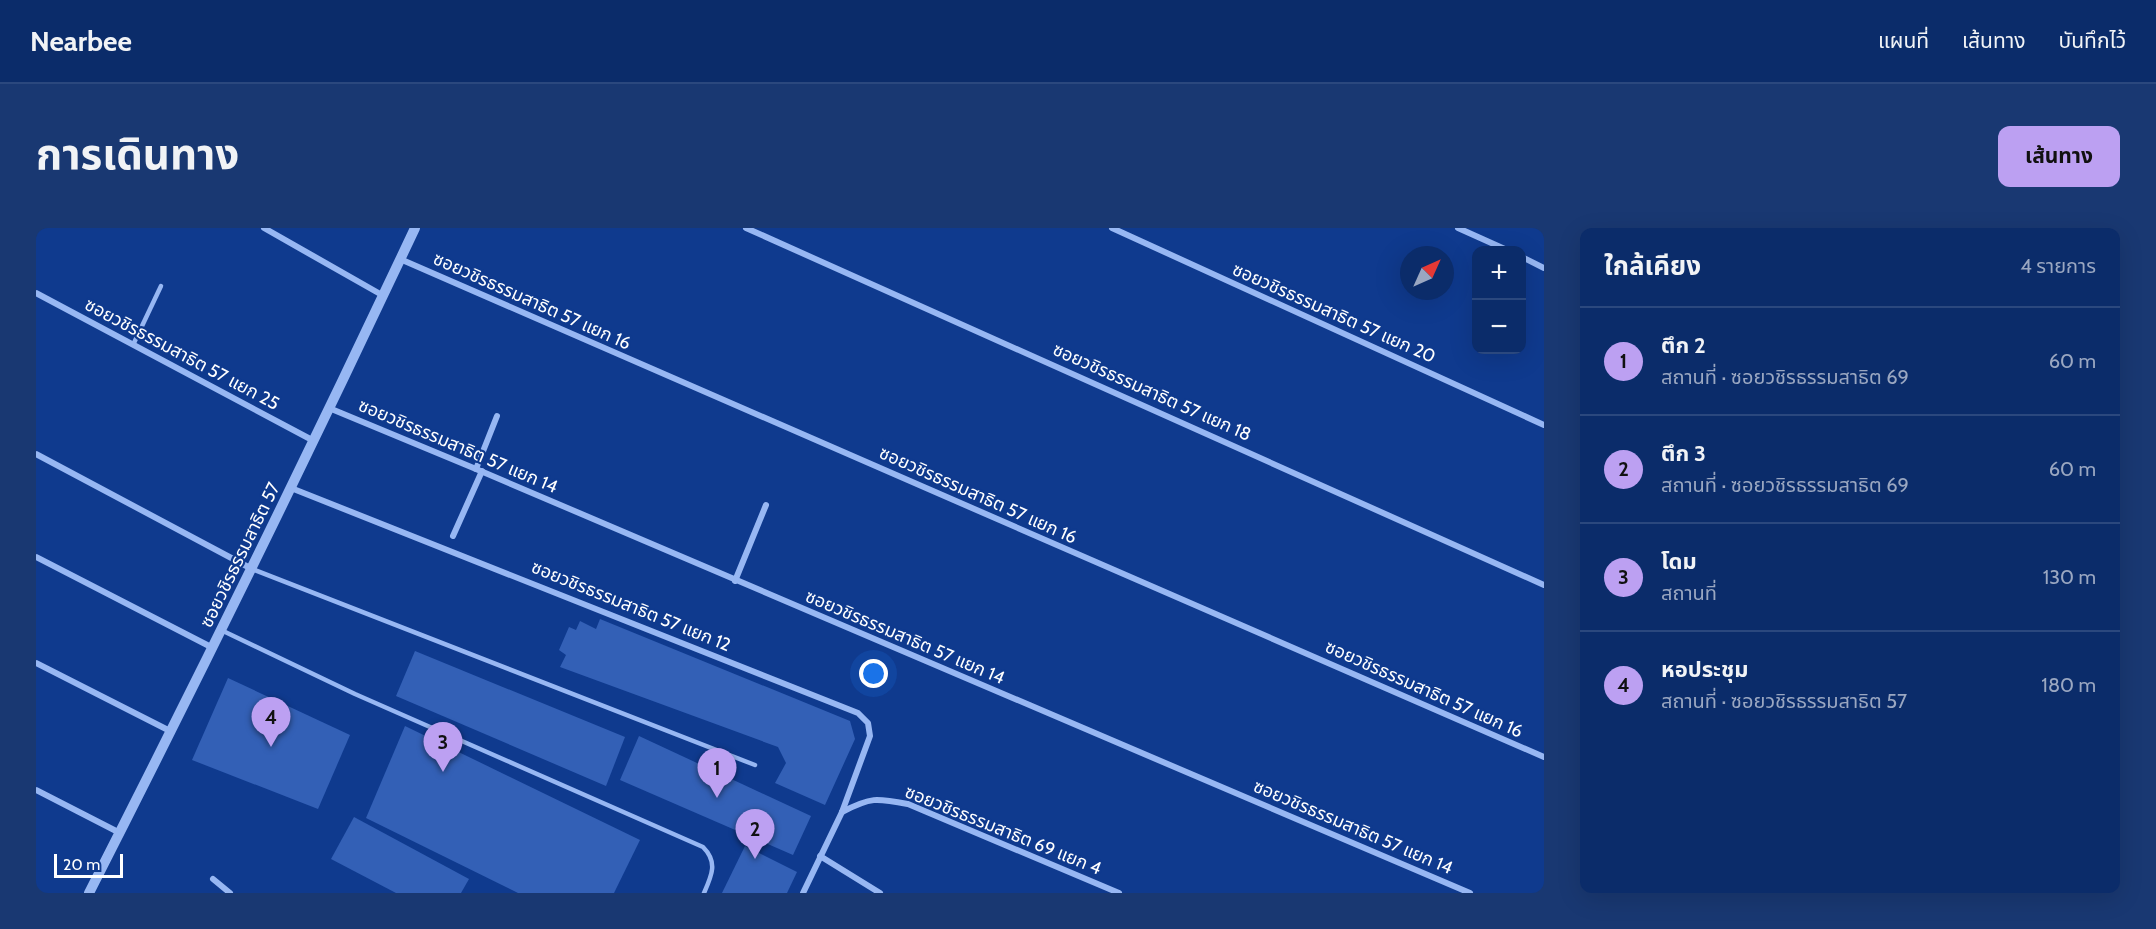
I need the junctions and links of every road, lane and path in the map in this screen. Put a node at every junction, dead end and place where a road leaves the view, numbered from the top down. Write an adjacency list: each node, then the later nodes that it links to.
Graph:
1 (264, 228): 12 (street)
2 (415, 228): 7 (street, ซอยวชิรธรรมสาธิต 57)
3 (746, 228): 26 (street, ซอยวชิรธรรมสาธิต 57 แยก 18)
4 (1112, 228): 16 (street, ซอยวชิรธรรมสาธิต 57 แยก 20)
5 (1458, 228): 6 (street)
6 (1498, 246)
7 (400, 259): 12 (street, ซอยวชิรธรรมสาธิต 57); 31 (street, ซอยวชิรธรรมสาธิต 57 แยก 16)
8 (1526, 259): 9 (street)
9 (1544, 268)
10 (161, 286): 13 (lane)
11 (36, 293): 13 (street, ซอยวชิรธรรมสาธิต 57 แยก 25)
12 (382, 295): 14 (street, ซอยวชิรธรรมสาธิต 57)
13 (133, 345): 17 (street, ซอยวชิรธรรมสาธิต 57 แยก 25)
14 (329, 408): 17 (street, ซอยวชิรธรรมสาธิต 57); 19 (street, ซอยวชิรธรรมสาธิต 57 แยก 14)
15 (497, 416): 19 (street)
16 (1544, 425)
17 (314, 441): 20 (street, ซอยวชิรธรรมสาธิต 57)
18 (36, 454): 24 (street)
19 (479, 470): 22 (street); 25 (street, ซอยวชิรธรรมสาธิต 57 แยก 14)
20 (291, 488): 24 (street, ซอยวชิรธรรมสาธิต 57); 34 (street, ซอยวชิรธรรมสาธิต 57 แยก 12)
21 (766, 505): 25 (street)
22 (453, 536)
23 (36, 557): 28 (street)
24 (252, 568): 27 (street, ซอยวชิรธรรมสาธิต 57); 32 (lane)
25 (735, 581): 44 (street, ซอยวชิรธรรมสาธิต 57 แยก 14)
26 (1544, 585)
27 (221, 630): 28 (street, ซอยวชิรธรรมสาธิต 57); 40 (lane)
28 (213, 648): 30 (street, ซอยวชิรธรรมสาธิต 57)
29 (36, 663): 30 (street)
30 (172, 732): 35 (street, ซอยวชิรธรรมสาธิต 57)
31 (1544, 757)
32 (755, 765)
33 (36, 790): 35 (street)
34 (842, 812): 36 (street, ซอยวชิรธรรมสาธิต 57 แยก 12); 43 (street, ซอยวชิรธรรมสาธิต 69 แยก 4)
35 (120, 833): 38 (street, ซอยวชิรธรรมสาธิต 57)
36 (820, 856): 41 (street, ซอยวชิรธรรมสาธิต 57 แยก 12); 42 (street)
37 (213, 879): 39 (street)
38 (89, 893)
39 (230, 893)
40 (704, 893)
41 (802, 893)
42 (880, 893)
43 (1119, 893)
44 (1470, 893)

